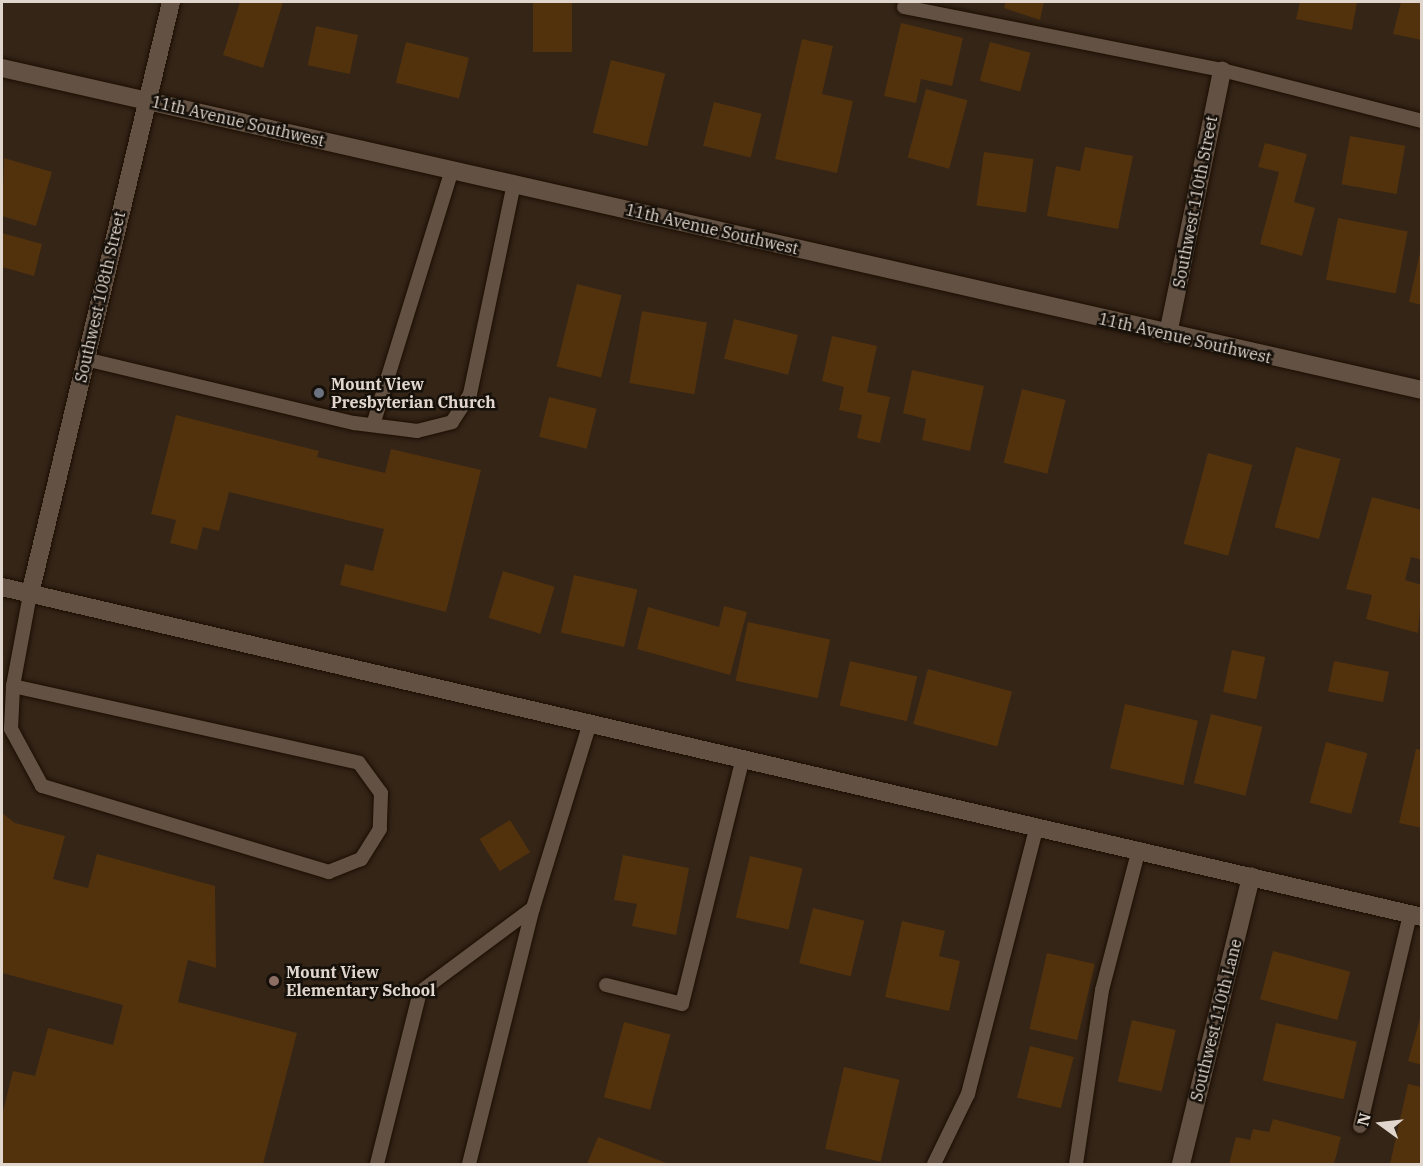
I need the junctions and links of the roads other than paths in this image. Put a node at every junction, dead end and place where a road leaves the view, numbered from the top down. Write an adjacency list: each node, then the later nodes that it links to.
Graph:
1 (171, 2): 5 (street, Southwest 108th Street)
2 (903, 7): 4 (lane)
3 (2, 68): 5 (street, 11th Avenue Southwest)
4 (1222, 70): 6 (lane); 9 (street, Southwest 110th Street)
5 (146, 100): 7 (street, 11th Avenue Southwest); 10 (street, Southwest 108th Street)
6 (1422, 122)
7 (452, 170): 8 (street, 11th Avenue Southwest); 12 (lane)
8 (514, 184): 9 (street, 11th Avenue Southwest); 12 (lane)
9 (1168, 334): 11 (street, 11th Avenue Southwest)
10 (85, 359): 12 (lane); 14 (street, Southwest 108th Street)
11 (1422, 390)
12 (373, 425)
13 (2, 587): 14 (street)
14 (30, 594): 15 (lane); 17 (street)
15 (13, 686): 16 (lane); 16 (lane)
16 (7, 703)
17 (590, 723): 18 (street); 22 (lane)
18 (743, 758): 19 (street); 24 (lane)
19 (1037, 826): 20 (street); 28 (lane)
20 (1139, 849): 21 (street); 29 (lane)
21 (1251, 876): 23 (street); 30 (street, Southwest 110th Lane)
22 (533, 908): 26 (lane); 27 (lane)
23 (1416, 916): 25 (lane)
24 (606, 985)
25 (1360, 1126)
26 (377, 1164)
27 (470, 1164)
28 (934, 1164)
29 (1076, 1164)
30 (1181, 1164)

